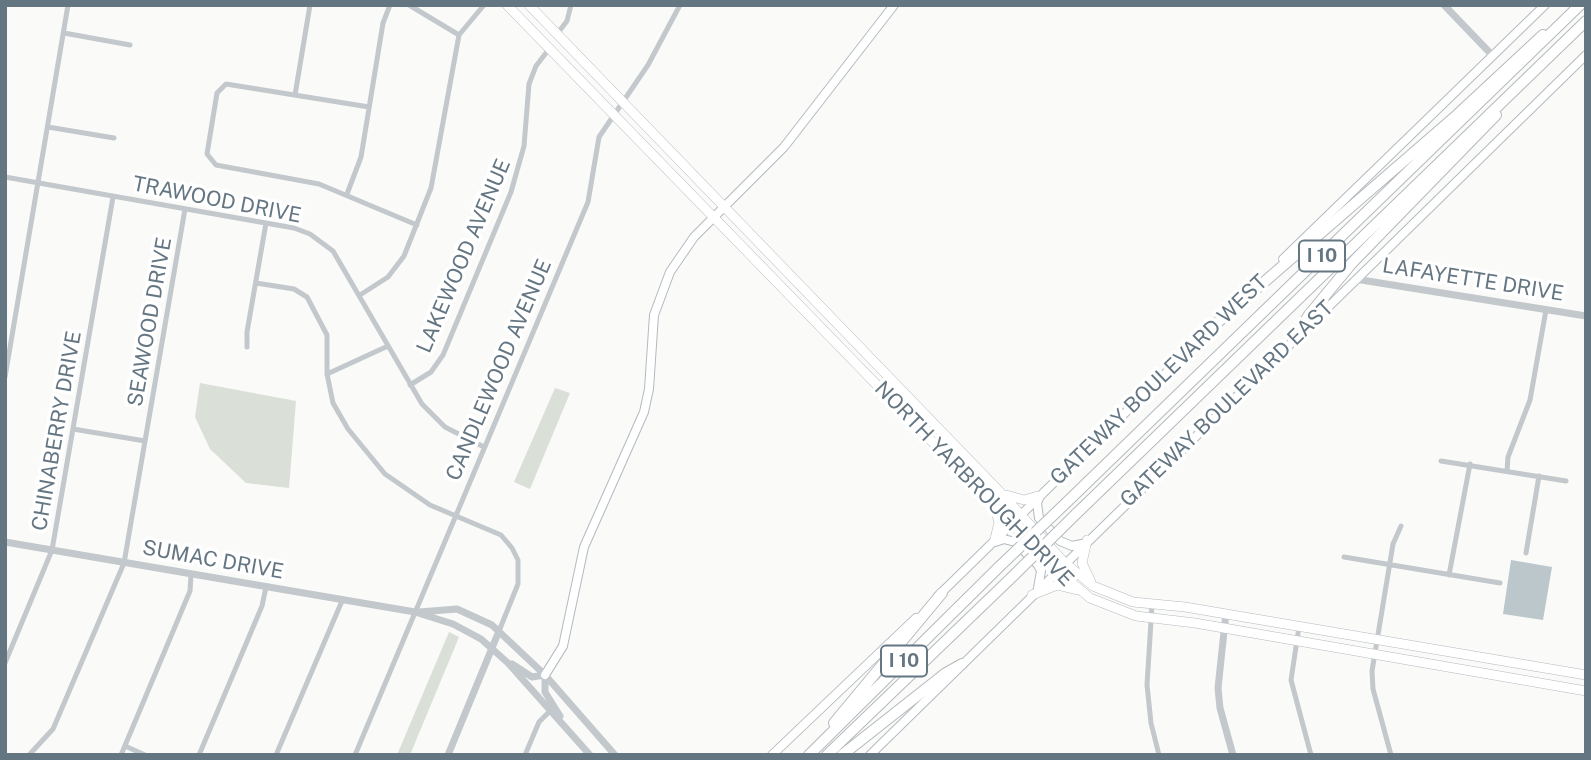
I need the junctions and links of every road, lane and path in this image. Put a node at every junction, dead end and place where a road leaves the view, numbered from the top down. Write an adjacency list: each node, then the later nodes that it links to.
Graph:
1 (68, 5): 15 (street)
2 (310, 5): 23 (street)
3 (390, 5): 25 (street)
4 (409, 5): 17 (street)
5 (484, 5): 17 (street)
6 (507, 5): 19 (main road, NORTH YARBROUGH DRIVE)
7 (528, 5): 16 (main road, NORTH YARBROUGH DRIVE)
8 (571, 5): 16 (street)
9 (680, 5): 24 (street, CANDLEWOOD AVENUE)
10 (894, 5): 33 (main road)
11 (1444, 5): 21 (street)
12 (1545, 5): 21 (main road, GATEWAY BOULEVARD WEST)
13 (1578, 7): 43 (highway); 107 (highway, I 10, bridge)
14 (1586, 21): 22 (highway, I 10)
15 (64, 33): 18 (street); 27 (street)
16 (557, 34): 24 (main road, NORTH YARBROUGH DRIVE)
17 (459, 35): 37 (street)
18 (130, 45)
19 (549, 49): 26 (main road, NORTH YARBROUGH DRIVE); 51 (street, LAKEWOOD AVENUE)
20 (1586, 55): 38 (main road, GATEWAY BOULEVARD EAST)
21 (1493, 56): 43 (main road, GATEWAY BOULEVARD WEST)
22 (1518, 86): 44 (highway); 119 (highway, I 10, bridge)
23 (295, 95): 25 (street); 31 (street)
24 (623, 103): 26 (street, CANDLEWOOD AVENUE); 33 (main road, NORTH YARBROUGH DRIVE)
25 (369, 107): 31 (street)
26 (613, 116): 35 (main road, NORTH YARBROUGH DRIVE); 54 (street, CANDLEWOOD AVENUE)
27 (48, 127): 28 (street); 30 (street)
28 (114, 138)
29 (5, 177): 30 (street, TRAWOOD DRIVE)
30 (38, 183): 32 (street, TRAWOOD DRIVE); 49 (street)
31 (347, 194): 37 (street)
32 (113, 197): 34 (street, TRAWOOD DRIVE); 52 (street, CHINABERRY DRIVE)
33 (724, 207): 35 (main road); 48 (main road, NORTH YARBROUGH DRIVE)
34 (185, 209): 36 (street, TRAWOOD DRIVE); 53 (street, SEAWOOD DRIVE)
35 (713, 218): 50 (main road, NORTH YARBROUGH DRIVE); 101 (main road)
36 (266, 223): 39 (street); 40 (street, TRAWOOD DRIVE)
37 (417, 225): 40 (street)
38 (1355, 279): 41 (street, LAFAYETTE DRIVE); 44 (main road, GATEWAY BOULEVARD EAST)
39 (256, 283): 46 (street); 47 (street)
40 (360, 295): 45 (street, TRAWOOD DRIVE)
41 (1546, 310): 42 (street, LAFAYETTE DRIVE); 57 (street)
42 (1586, 316)
43 (1218, 322): 61 (main road, GATEWAY BOULEVARD WEST)
44 (1294, 338): 69 (main road, GATEWAY BOULEVARD EAST)
45 (388, 346): 47 (street); 51 (street, TRAWOOD DRIVE)
46 (247, 347)
47 (327, 374): 64 (street)
48 (886, 374): 50 (main road); 60 (main road, NORTH YARBROUGH DRIVE)
49 (5, 377)
50 (876, 384): 62 (main road, NORTH YARBROUGH DRIVE)
51 (410, 385): 54 (street, TRAWOOD DRIVE)
52 (73, 429): 53 (street); 70 (street, CHINABERRY DRIVE)
53 (145, 441): 73 (street, SEAWOOD DRIVE)
54 (484, 447): 64 (street, CANDLEWOOD AVENUE)
55 (1441, 461): 56 (street)
56 (1470, 464): 57 (street); 77 (street)
57 (1507, 471): 58 (street)
58 (1539, 476): 59 (street); 71 (street)
59 (1566, 481)
60 (1002, 493): 61 (main road); 63 (main road, NORTH YARBROUGH DRIVE)
61 (1040, 495): 63 (main road, GATEWAY BOULEVARD WEST); 69 (main road)
62 (992, 501): 65 (main road, NORTH YARBROUGH DRIVE); 67 (main road)
63 (1021, 514): 65 (main road, GATEWAY BOULEVARD WEST); 75 (main road, NORTH YARBROUGH DRIVE)
64 (454, 515): 86 (street, CANDLEWOOD AVENUE); 91 (street)
65 (1012, 522): 67 (main road, GATEWAY BOULEVARD WEST); 75 (main road, NORTH YARBROUGH DRIVE)
66 (1401, 526): 74 (street)
67 (993, 540): 81 (main road); 83 (main road, GATEWAY BOULEVARD WEST)
68 (5, 542): 70 (street, SUMAC DRIVE)
69 (1085, 542): 75 (main road, GATEWAY BOULEVARD EAST); 79 (main road)
70 (52, 550): 73 (street, SUMAC DRIVE); 98 (street, CHINABERRY DRIVE)
71 (1526, 553)
72 (1344, 557): 74 (street)
73 (124, 563): 76 (street, SUMAC DRIVE); 108 (street, SEAWOOD DRIVE)
74 (1389, 565): 77 (street); 92 (street)
75 (1061, 566): 79 (main road, NORTH YARBROUGH DRIVE); 81 (main road, GATEWAY BOULEVARD EAST); 82 (main road, NORTH YARBROUGH DRIVE)
76 (191, 575): 80 (street, SUMAC DRIVE); 106 (street)
77 (1450, 575): 78 (street)
78 (1500, 583)
79 (1093, 586): 85 (main road, NORTH YARBROUGH DRIVE)
80 (266, 587): 84 (street, SUMAC DRIVE); 111 (street)
81 (1035, 591): 82 (main road); 99 (main road, GATEWAY BOULEVARD EAST)
82 (1080, 591): 88 (main road, NORTH YARBROUGH DRIVE)
83 (942, 593): 107 (highway); 118 (main road, GATEWAY BOULEVARD WEST)
84 (342, 601): 86 (street, SUMAC DRIVE); 112 (street)
85 (1152, 605): 87 (main road, NORTH YARBROUGH DRIVE); 88 (street)
86 (415, 612): 91 (street, SUMAC DRIVE); 94 (street, SUMAC DRIVE); 113 (street, CANDLEWOOD AVENUE)
87 (1226, 613): 89 (main road, NORTH YARBROUGH DRIVE); 90 (street)
88 (1151, 618): 90 (main road, NORTH YARBROUGH DRIVE); 122 (street)
89 (1298, 627): 92 (main road, NORTH YARBROUGH DRIVE); 93 (street)
90 (1224, 628): 93 (main road, NORTH YARBROUGH DRIVE); 123 (street)
91 (499, 631): 94 (street); 101 (street, SUMAC DRIVE)
92 (1377, 640): 95 (main road, NORTH YARBROUGH DRIVE); 96 (street)
93 (1296, 641): 96 (main road, NORTH YARBROUGH DRIVE); 124 (street)
94 (492, 649): 97 (street, SUMAC DRIVE); 114 (street)
95 (1459, 654): 100 (main road); 102 (main road, NORTH YARBROUGH DRIVE)
96 (1374, 655): 100 (main road, NORTH YARBROUGH DRIVE); 125 (street)
97 (501, 657): 101 (street); 104 (street, SUMAC DRIVE)
98 (5, 663)
99 (962, 664): 120 (highway); 121 (main road, GATEWAY BOULEVARD EAST)
100 (1456, 668): 103 (main road, NORTH YARBROUGH DRIVE)
101 (545, 675): 105 (street); 117 (street, SUMAC DRIVE)
102 (1586, 675)
103 (1586, 691)
104 (550, 711): 105 (street, SUMAC DRIVE); 115 (street)
105 (574, 737): 116 (street, SUMAC DRIVE)
106 (125, 746): 109 (street); 110 (street)
107 (812, 752)
108 (29, 755)
109 (121, 755)
110 (145, 755)
111 (199, 755)
112 (276, 755)
113 (355, 755)
114 (448, 755)
115 (525, 755)
116 (590, 755)
117 (615, 755)
118 (772, 755)
119 (827, 755)
120 (842, 755)
121 (870, 755)
122 (1159, 755)
123 (1233, 755)
124 (1311, 755)
125 (1391, 755)

